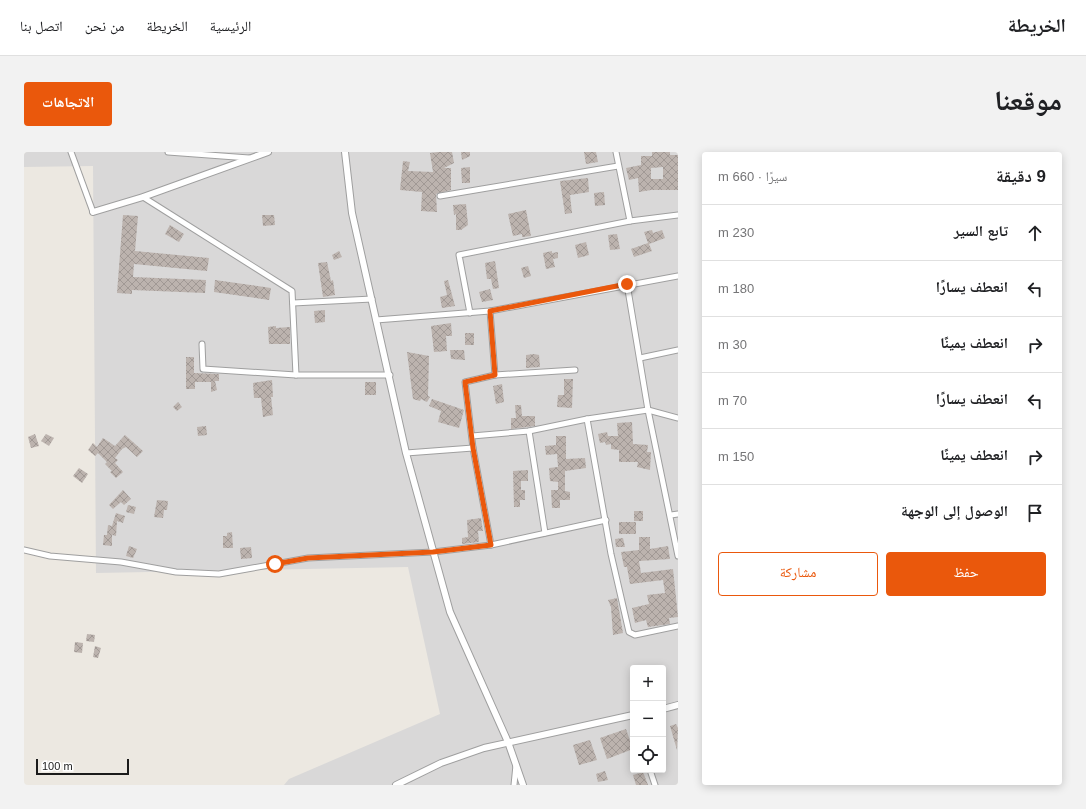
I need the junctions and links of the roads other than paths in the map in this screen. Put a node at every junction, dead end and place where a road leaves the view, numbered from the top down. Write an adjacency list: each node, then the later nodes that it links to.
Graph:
1 (71, 152): 10 (street)
2 (168, 152): 6 (street)
3 (268, 152): 6 (street)
4 (345, 152): 15 (street)
5 (616, 152): 7 (street)
6 (249, 158): 8 (street)
7 (618, 166): 9 (street); 12 (street)
8 (143, 196): 10 (street); 16 (street)
9 (440, 196)
10 (93, 212)
11 (678, 215): 12 (street)
12 (630, 221): 18 (street)
13 (678, 276): 14 (street)
14 (627, 284): 17 (street); 22 (street)
15 (372, 299): 16 (street); 19 (street)
16 (293, 303): 24 (street)
17 (490, 311): 18 (street); 26 (street)
18 (470, 313): 19 (street)
19 (376, 320): 25 (street)
20 (202, 344): 24 (street)
21 (678, 350): 22 (street)
22 (640, 358): 27 (street)
23 (575, 370): 26 (street)
24 (296, 374): 25 (street)
25 (390, 375): 33 (street)
26 (495, 375): 31 (street)
27 (648, 410): 28 (street); 29 (street); 35 (street)
28 (678, 418)
29 (587, 419): 30 (street); 36 (street)
30 (529, 431): 31 (street); 37 (street)
31 (472, 436): 32 (street)
32 (473, 448): 33 (street); 38 (street)
33 (406, 453): 40 (street)
34 (678, 514): 35 (street)
35 (671, 515): 41 (street)
36 (606, 520): 37 (street); 42 (street)
37 (545, 533): 38 (street)
38 (491, 545): 40 (street)
39 (24, 550): 40 (street)
40 (433, 552): 46 (street)
41 (678, 556)
42 (678, 626)
43 (678, 706): 44 (street)
44 (666, 708)
45 (630, 717): 46 (street)
46 (508, 742): 47 (street); 49 (street)
47 (516, 764): 50 (street); 51 (street)
48 (651, 773): 52 (street)
49 (396, 785)
50 (514, 785)
51 (523, 785)
52 (655, 785)

